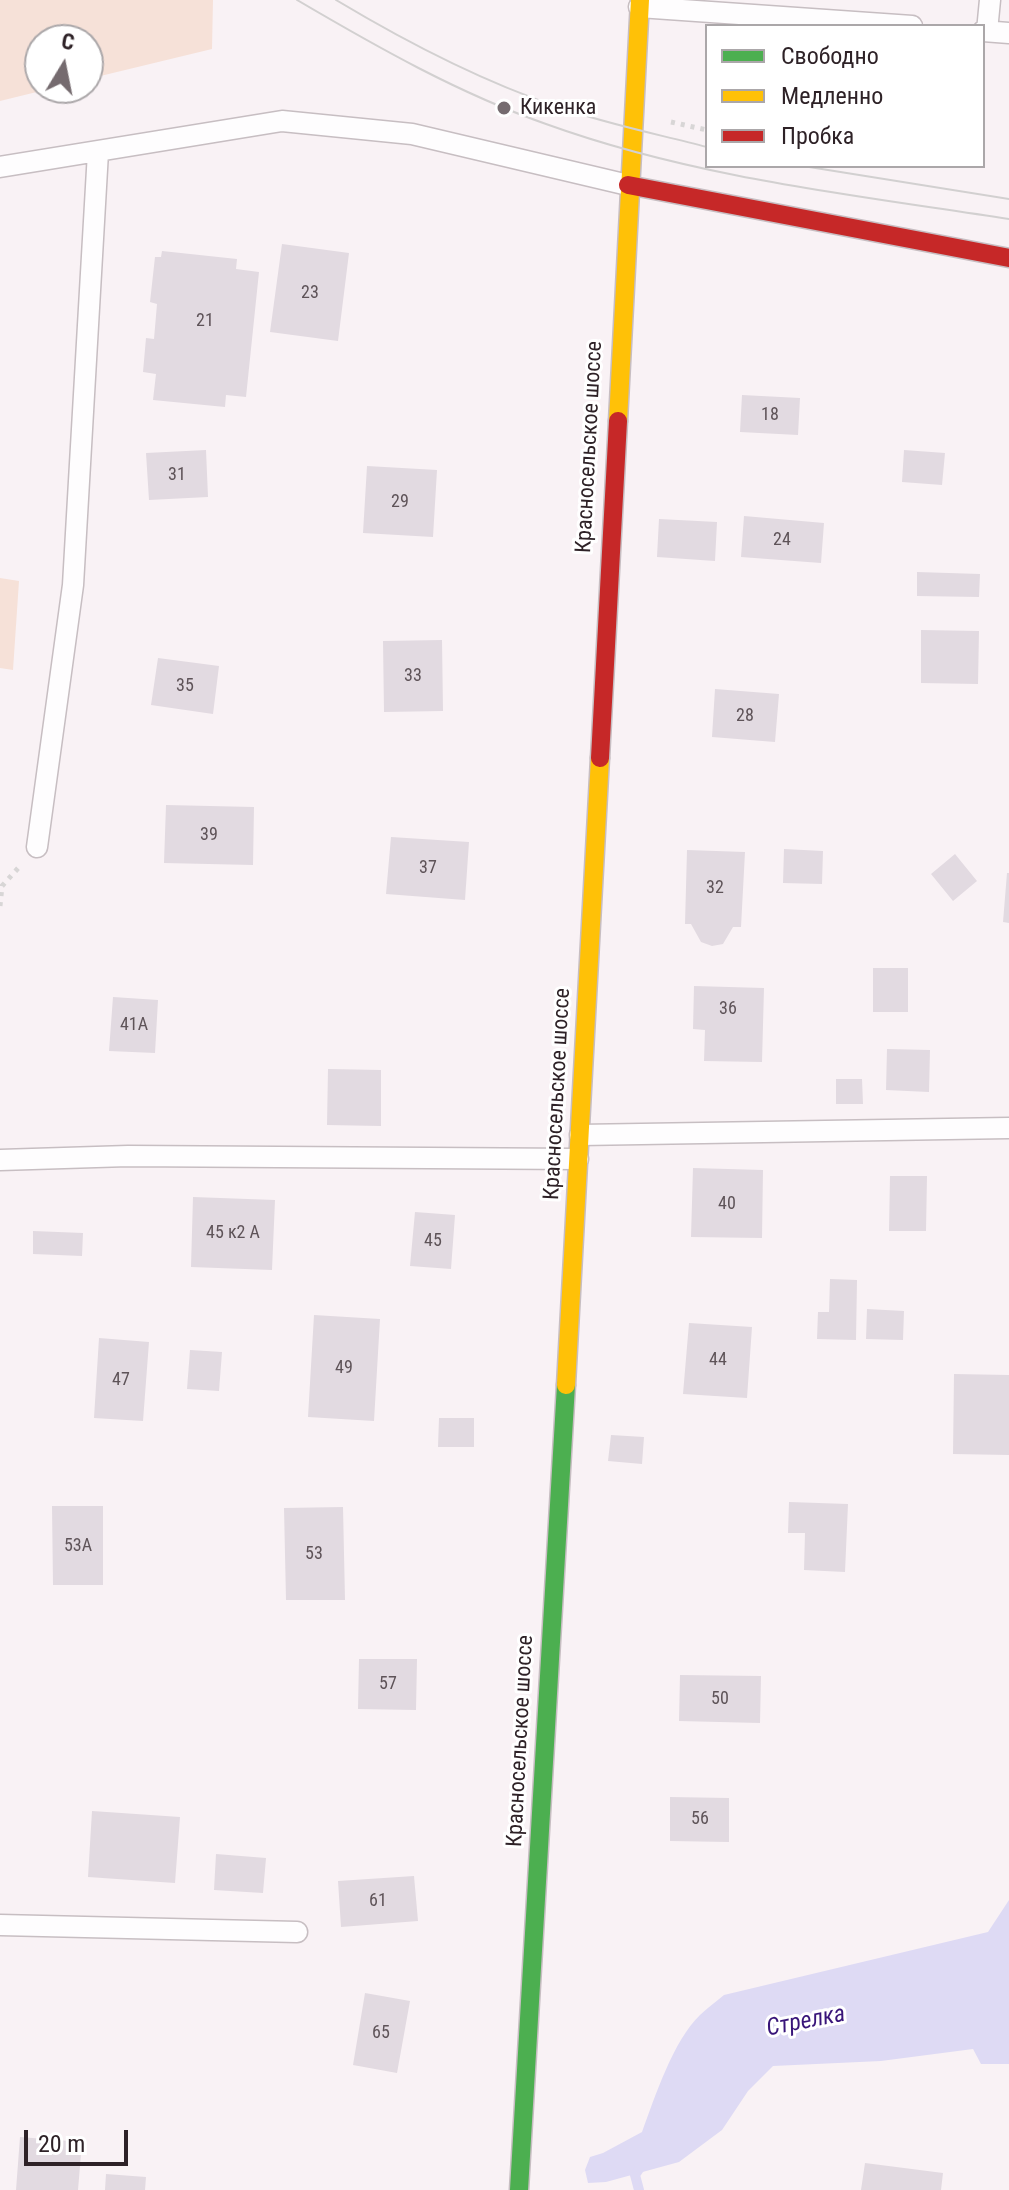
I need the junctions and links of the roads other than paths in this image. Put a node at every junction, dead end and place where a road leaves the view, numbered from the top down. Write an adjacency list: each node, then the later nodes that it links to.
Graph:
1 (990, 0): 4 (lane)
2 (640, 4): 3 (lane); 8 (main road, Красносельское шоссе)
3 (887, 24)
4 (985, 31): 5 (lane)
5 (1009, 33)
6 (98, 152): 7 (lane); 8 (lane); 10 (lane)
7 (0, 167)
8 (628, 185): 9 (main road); 12 (main road, Красносельское шоссе)
9 (1009, 258)
10 (37, 847)
11 (1009, 1128): 12 (lane)
12 (580, 1135): 13 (main road, Красносельское шоссе)
13 (578, 1159): 14 (lane); 17 (main road, Красносельское шоссе)
14 (0, 1160)
15 (0, 1925): 16 (lane)
16 (297, 1932)
17 (519, 2190)

